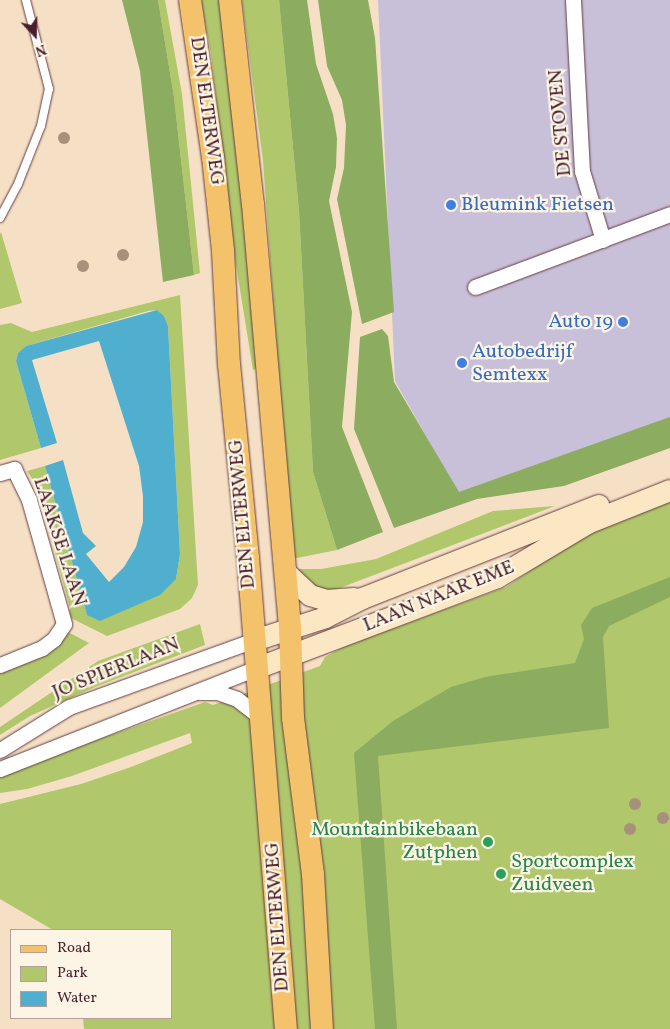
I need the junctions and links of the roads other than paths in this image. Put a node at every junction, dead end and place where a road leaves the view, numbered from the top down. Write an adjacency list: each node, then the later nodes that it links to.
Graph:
1 (26, 0): 6 (lane)
2 (190, 0): 15 (main road, DEN ELTERWEG)
3 (230, 0): 12 (main road, DEN ELTERWEG)
4 (573, 0): 7 (street, DE STOVEN)
5 (670, 214): 7 (street)
6 (0, 218)
7 (603, 240): 8 (street)
8 (475, 287)
9 (0, 473): 17 (street, LAAKSE LAAN)
10 (670, 476): 13 (street, LAAN NAAR EME)
11 (670, 490): 16 (street, LAAN NAAR EME)
12 (285, 572): 13 (street, LAAN NAAR EME); 14 (main road, DEN ELTERWEG)
13 (362, 598): 14 (street, LAAN NAAR EME)
14 (290, 628): 15 (street, LAAN NAAR EME); 16 (main road, DEN ELTERWEG)
15 (254, 640): 18 (main road, DEN ELTERWEG); 21 (street, JO SPIERLAAN)
16 (291, 655): 18 (street, LAAN NAAR EME); 24 (main road, DEN ELTERWEG)
17 (0, 665)
18 (256, 668): 19 (street); 20 (main road, DEN ELTERWEG)
19 (189, 692): 20 (street); 22 (street)
20 (259, 716): 23 (main road, DEN ELTERWEG)
21 (0, 750)
22 (0, 769)
23 (286, 1029)
24 (322, 1029)

